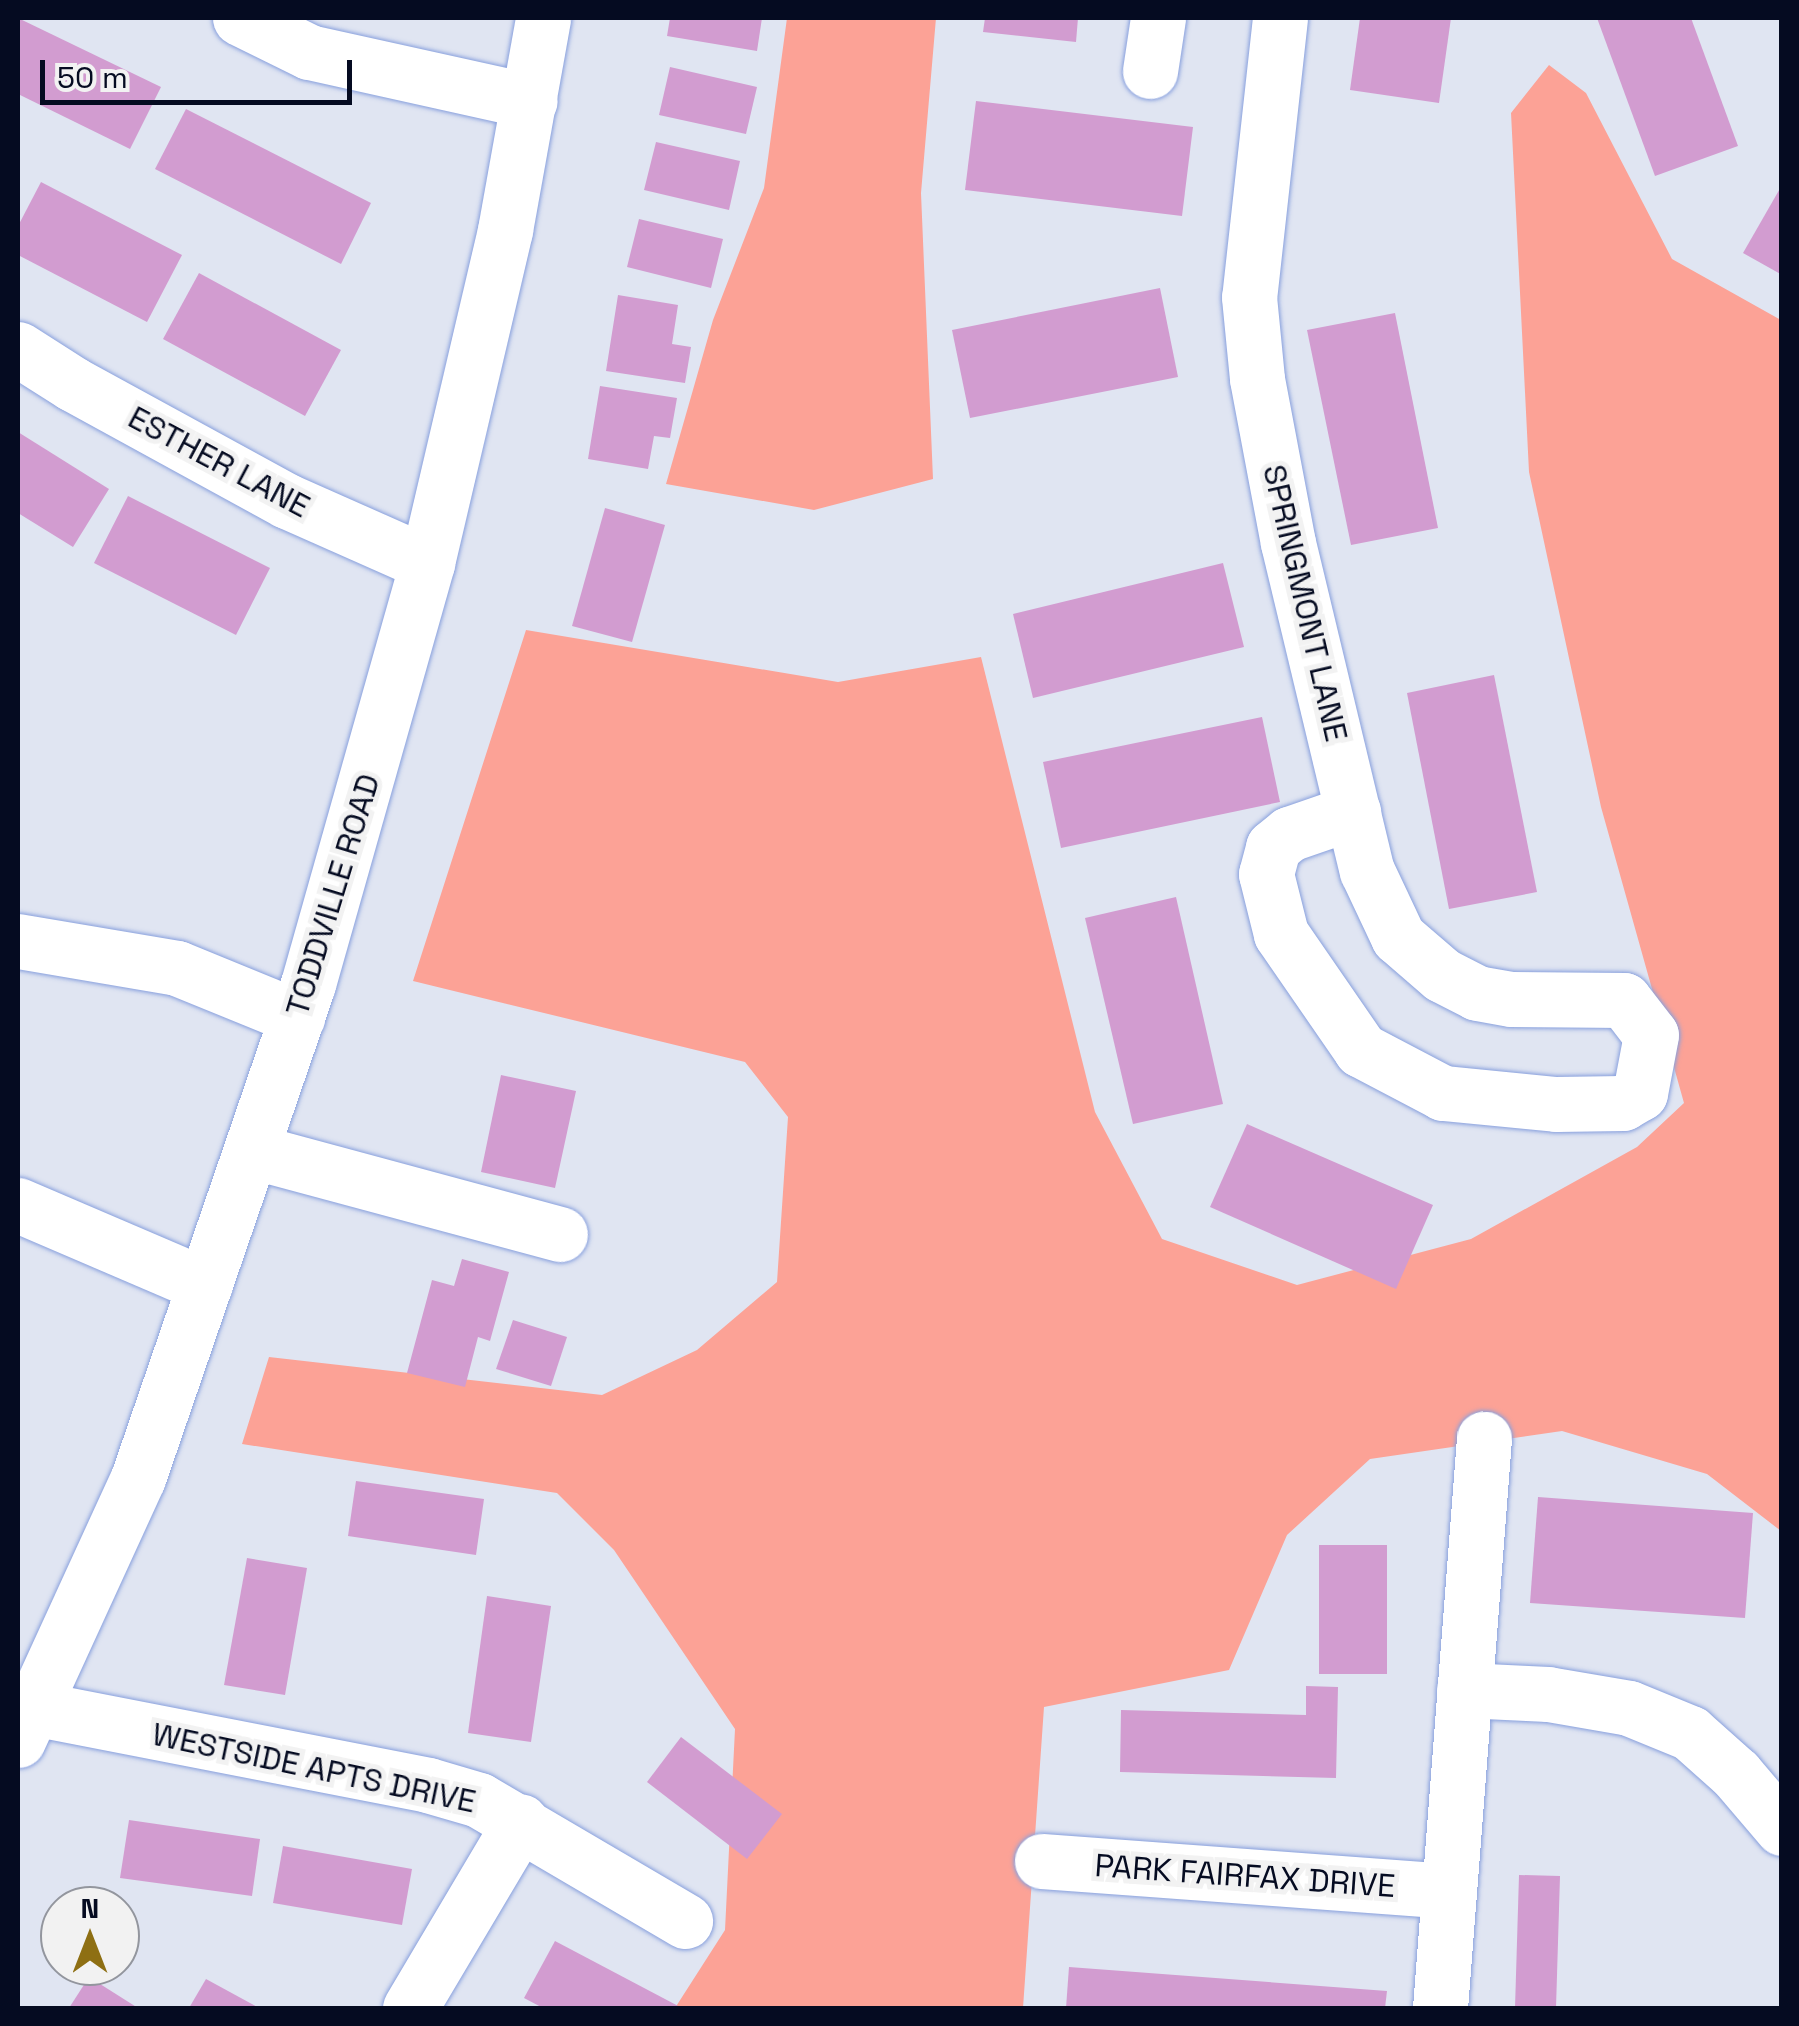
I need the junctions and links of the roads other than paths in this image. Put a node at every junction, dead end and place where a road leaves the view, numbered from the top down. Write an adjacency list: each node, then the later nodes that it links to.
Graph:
1 (240, 18): 6 (street)
2 (543, 18): 6 (street, TODDVILLE ROAD)
3 (1158, 18): 5 (street)
4 (1280, 18): 9 (street, SPRINGMONT LANE)
5 (1150, 71)
6 (530, 101): 8 (street, TODDVILLE ROAD)
7 (18, 349): 8 (street, ESTHER LANE)
8 (427, 563): 11 (street, TODDVILLE ROAD)
9 (1353, 812): 9 (street, SPRINGMONT LANE)
10 (18, 940): 11 (street)
11 (298, 1017): 12 (street, TODDVILLE ROAD)
12 (252, 1151): 14 (street); 15 (street, TODDVILLE ROAD)
13 (18, 1205): 15 (street)
14 (560, 1234)
15 (204, 1285): 18 (street, TODDVILLE ROAD)
16 (1484, 1439): 17 (street)
17 (1464, 1690): 20 (street); 22 (street)
18 (26, 1724): 19 (street, WESTSIDE APTS DRIVE)
19 (521, 1821): 23 (street, WESTSIDE APTS DRIVE); 24 (street)
20 (1782, 1828)
21 (1042, 1861): 22 (street, PARK FAIRFAX DRIVE)
22 (1448, 1891): 25 (street)
23 (685, 1921)
24 (410, 2008)
25 (1440, 2008)

